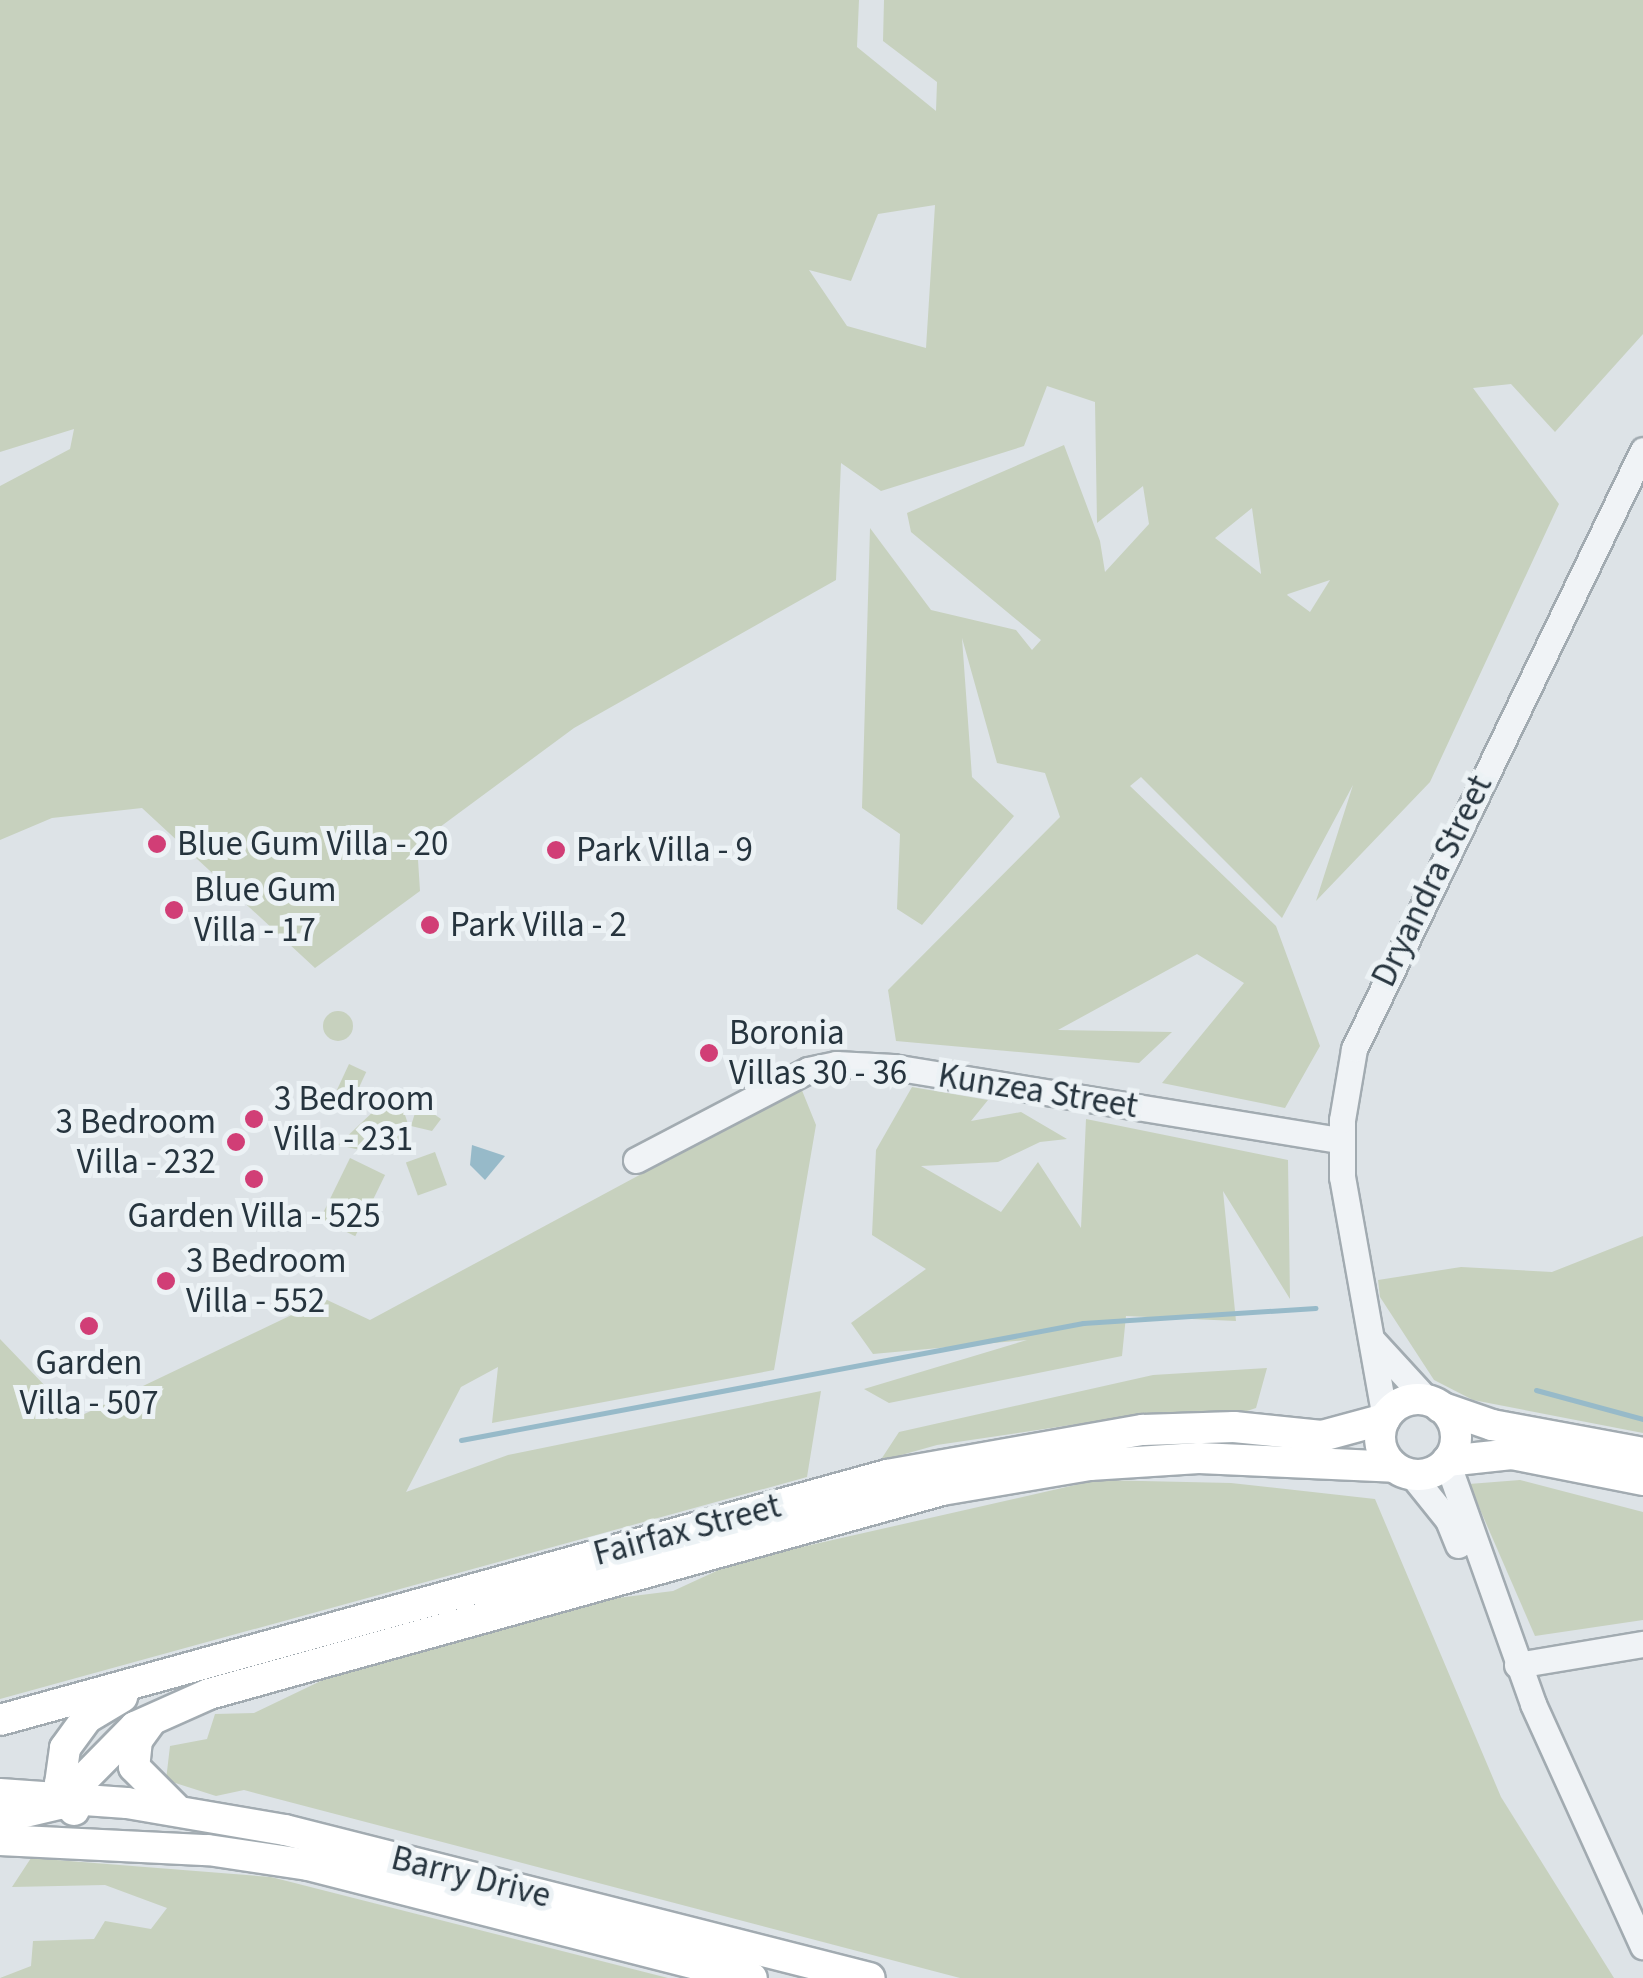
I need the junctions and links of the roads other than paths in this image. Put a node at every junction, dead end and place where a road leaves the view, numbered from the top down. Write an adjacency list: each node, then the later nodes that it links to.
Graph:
1 (1643, 450): 2 (street, Dryandra Street)
2 (1340, 1140): 3 (street, Kunzea Street); 4 (street, Dryandra Street)
3 (636, 1160)
4 (1372, 1340): 5 (street); 6 (street, Dryandra Street)
5 (1434, 1404): 6 (main road); 7 (main road); 8 (main road)
6 (1385, 1419): 9 (main road); 13 (main road, Fairfax Street)
7 (1643, 1452)
8 (1447, 1462): 9 (main road); 10 (main road); 12 (street)
9 (1403, 1471): 12 (street); 14 (main road, Fairfax Street)
10 (1643, 1480)
11 (1643, 1644): 12 (street)
12 (1517, 1664): 22 (street)
13 (179, 1671): 15 (main road, Fairfax Street); 17 (main road)
14 (160, 1713): 17 (main road, Fairfax Street); 18 (main road)
15 (0, 1720)
16 (0, 1794): 17 (main road, Barry Drive)
17 (68, 1798): 18 (main road, Barry Drive); 19 (main road); 21 (main road)
18 (181, 1810): 24 (main road, Barry Drive)
19 (0, 1818)
20 (0, 1840): 21 (main road, Barry Drive)
21 (208, 1850): 23 (main road, Barry Drive)
22 (1643, 1946)
23 (752, 1978)
24 (870, 1978)

